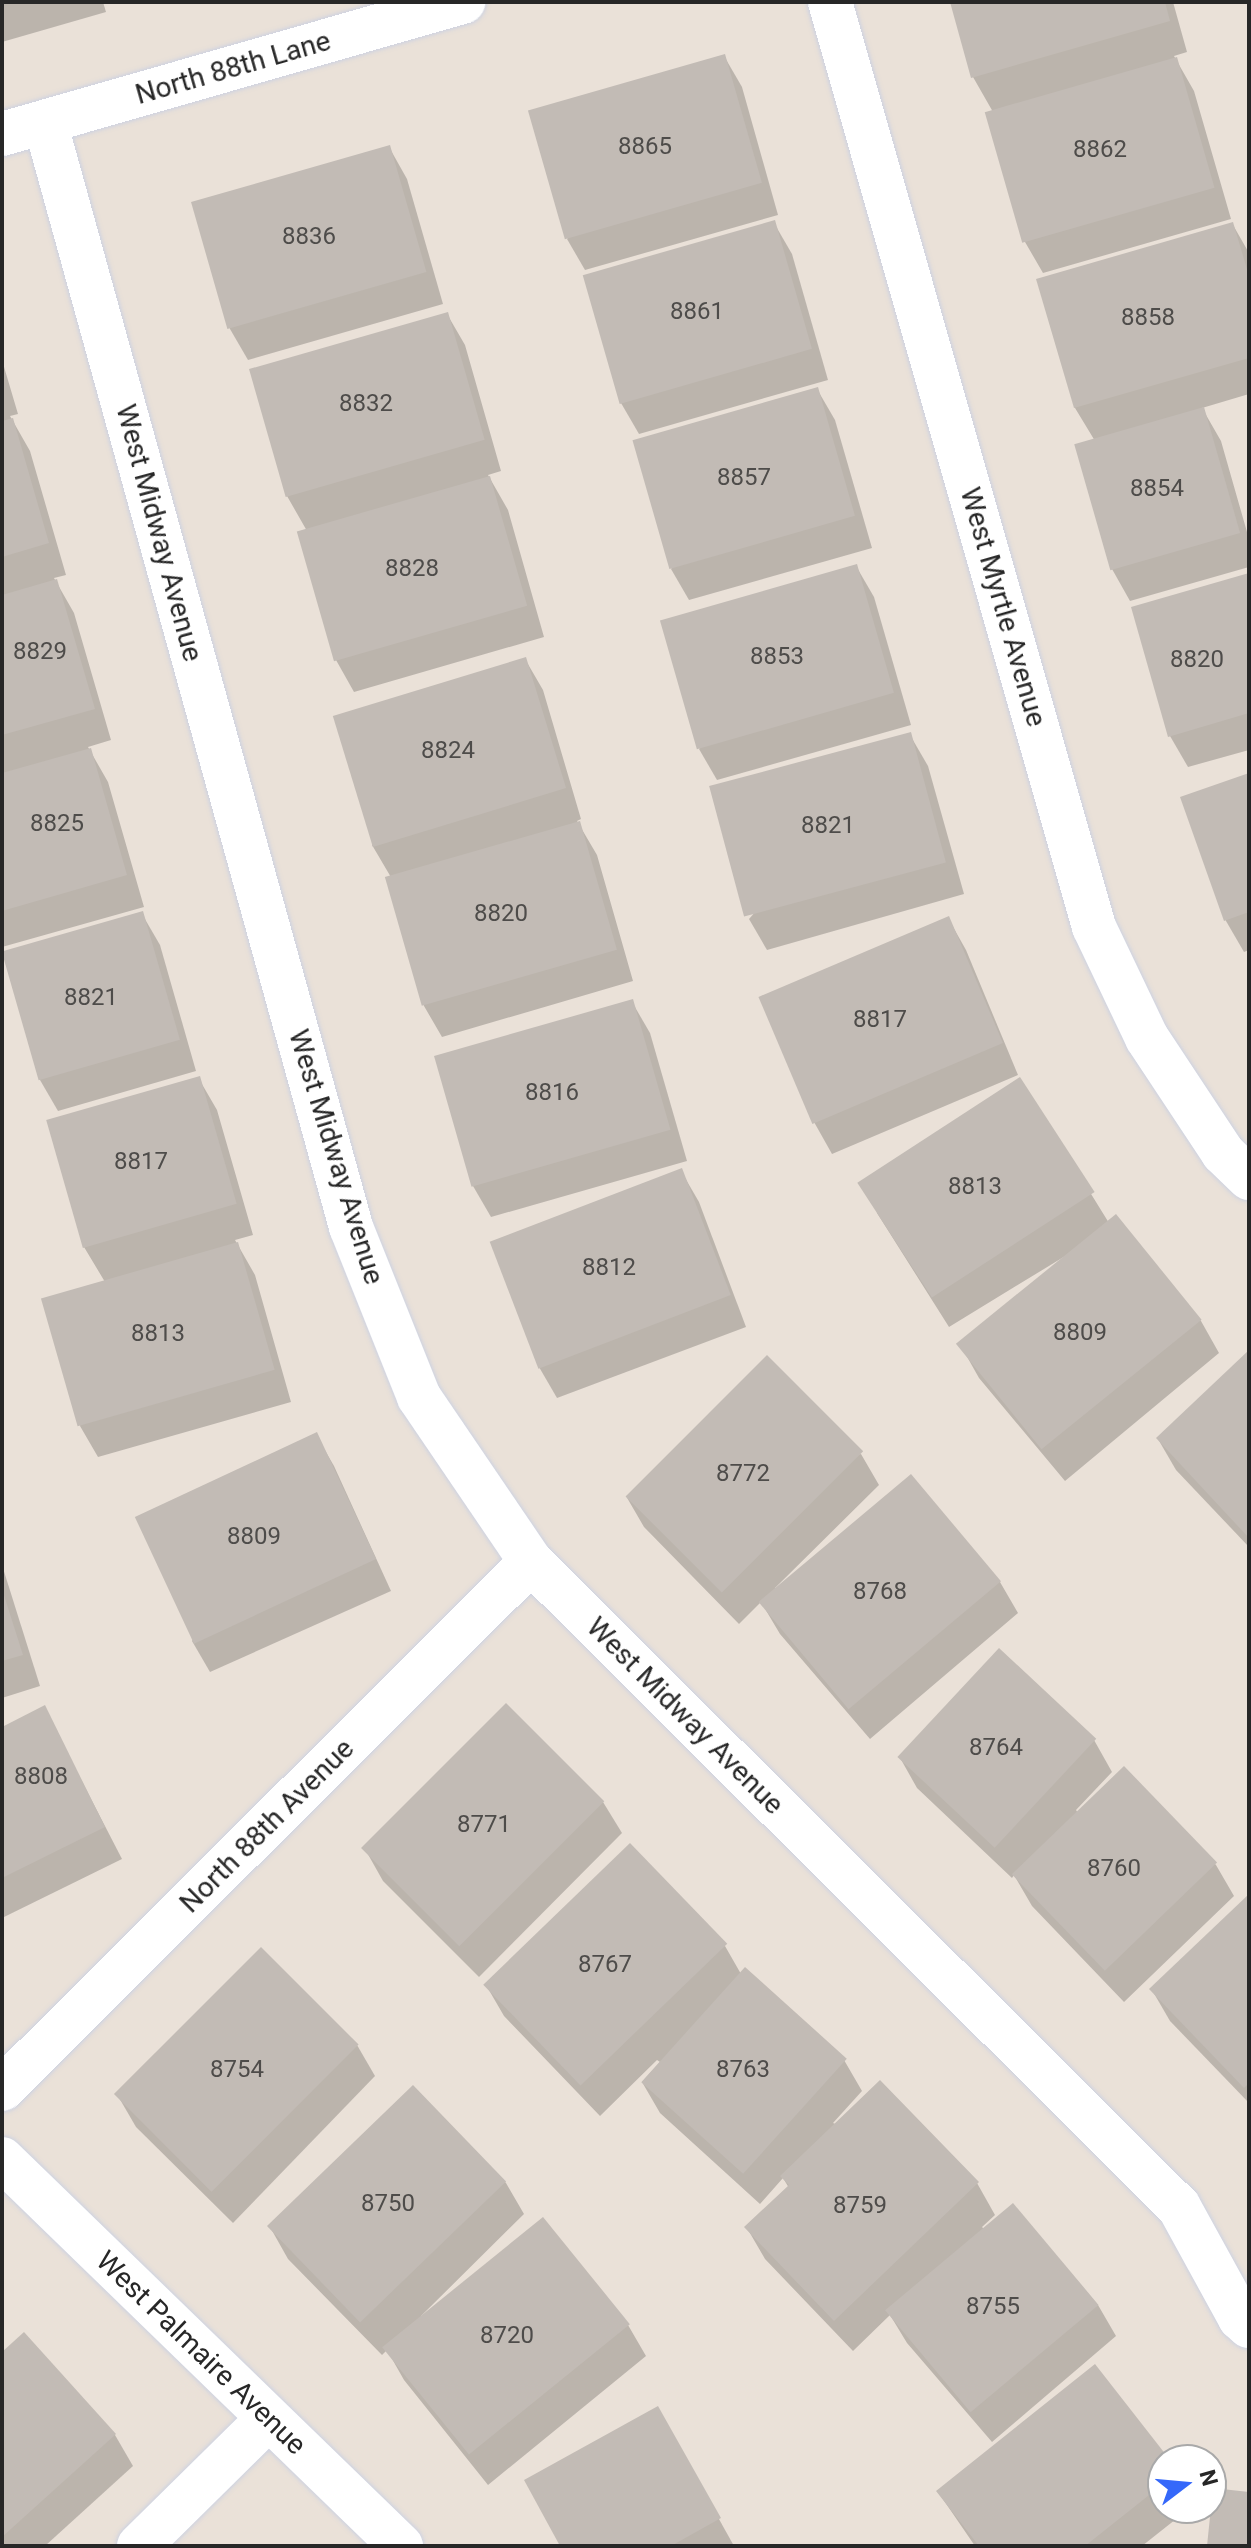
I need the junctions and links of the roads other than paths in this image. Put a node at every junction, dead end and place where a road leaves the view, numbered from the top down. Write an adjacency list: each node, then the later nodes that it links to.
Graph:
1 (830, 2): 5 (street, West Myrtle Avenue)
2 (432, 5): 3 (street, North 88th Lane)
3 (45, 122): 4 (street, North 88th Lane); 6 (street, West Midway Avenue)
4 (2, 134)
5 (1249, 1178)
6 (531, 1562): 7 (street, North 88th Avenue); 9 (street, West Midway Avenue)
7 (2, 2089)
8 (2, 2159): 10 (street, West Palmaire Avenue)
9 (1249, 2326)
10 (268, 2419): 11 (street); 12 (street, West Palmaire Avenue)
11 (139, 2546)
12 (401, 2546)

